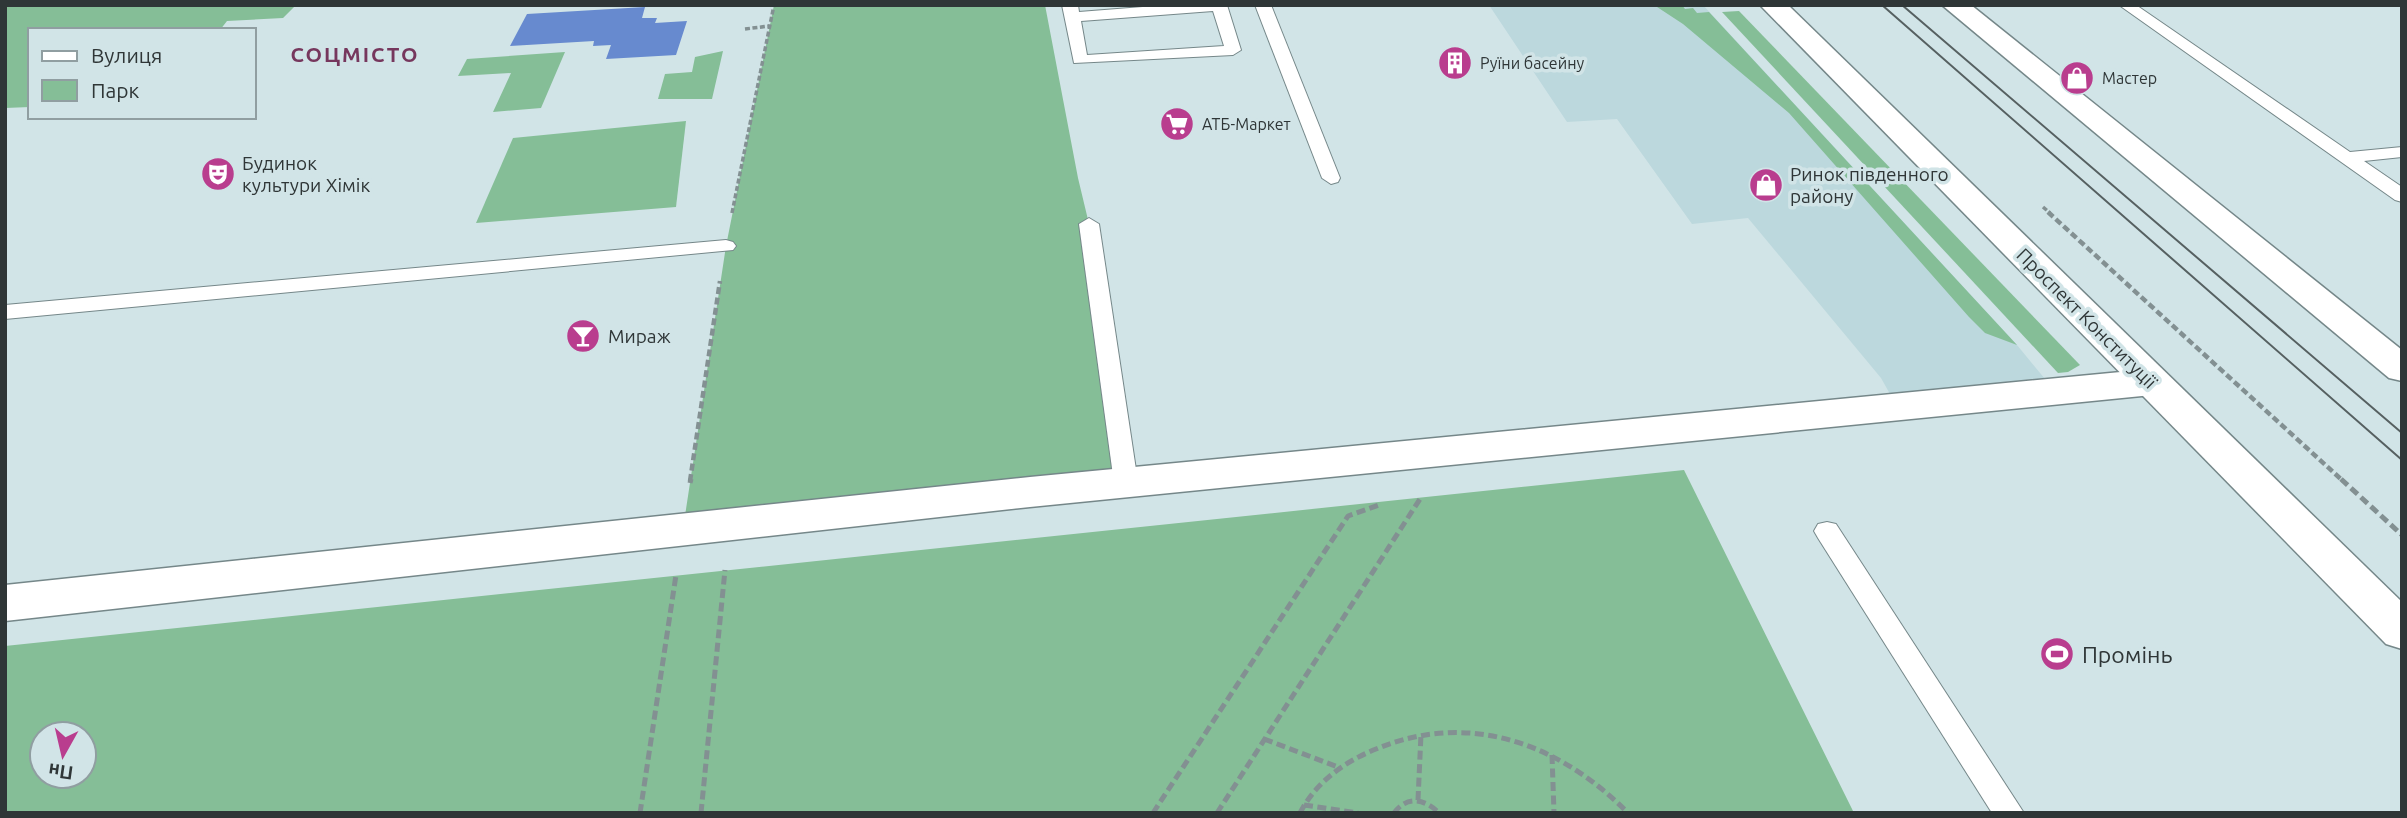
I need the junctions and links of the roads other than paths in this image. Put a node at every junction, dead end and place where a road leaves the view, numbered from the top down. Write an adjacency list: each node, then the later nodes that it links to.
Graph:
1 (1263, 5): 9 (lane)
2 (1773, 5): 15 (street, Проспект Конституції)
3 (1955, 5): 14 (street)
4 (2126, 5): 8 (lane)
5 (1219, 6): 6 (lane); 6 (lane)
6 (1071, 11)
7 (2402, 152): 8 (lane)
8 (2349, 157): 10 (lane)
9 (1331, 178)
10 (2402, 196)
11 (1089, 224): 16 (lane)
12 (726, 246): 13 (lane)
13 (5, 312)
14 (2402, 369)
15 (2152, 382): 16 (street); 19 (street, Проспект Конституції)
16 (1126, 483): 18 (street)
17 (1827, 531): 20 (lane)
18 (5, 603)
19 (2402, 631)
20 (2009, 813)

